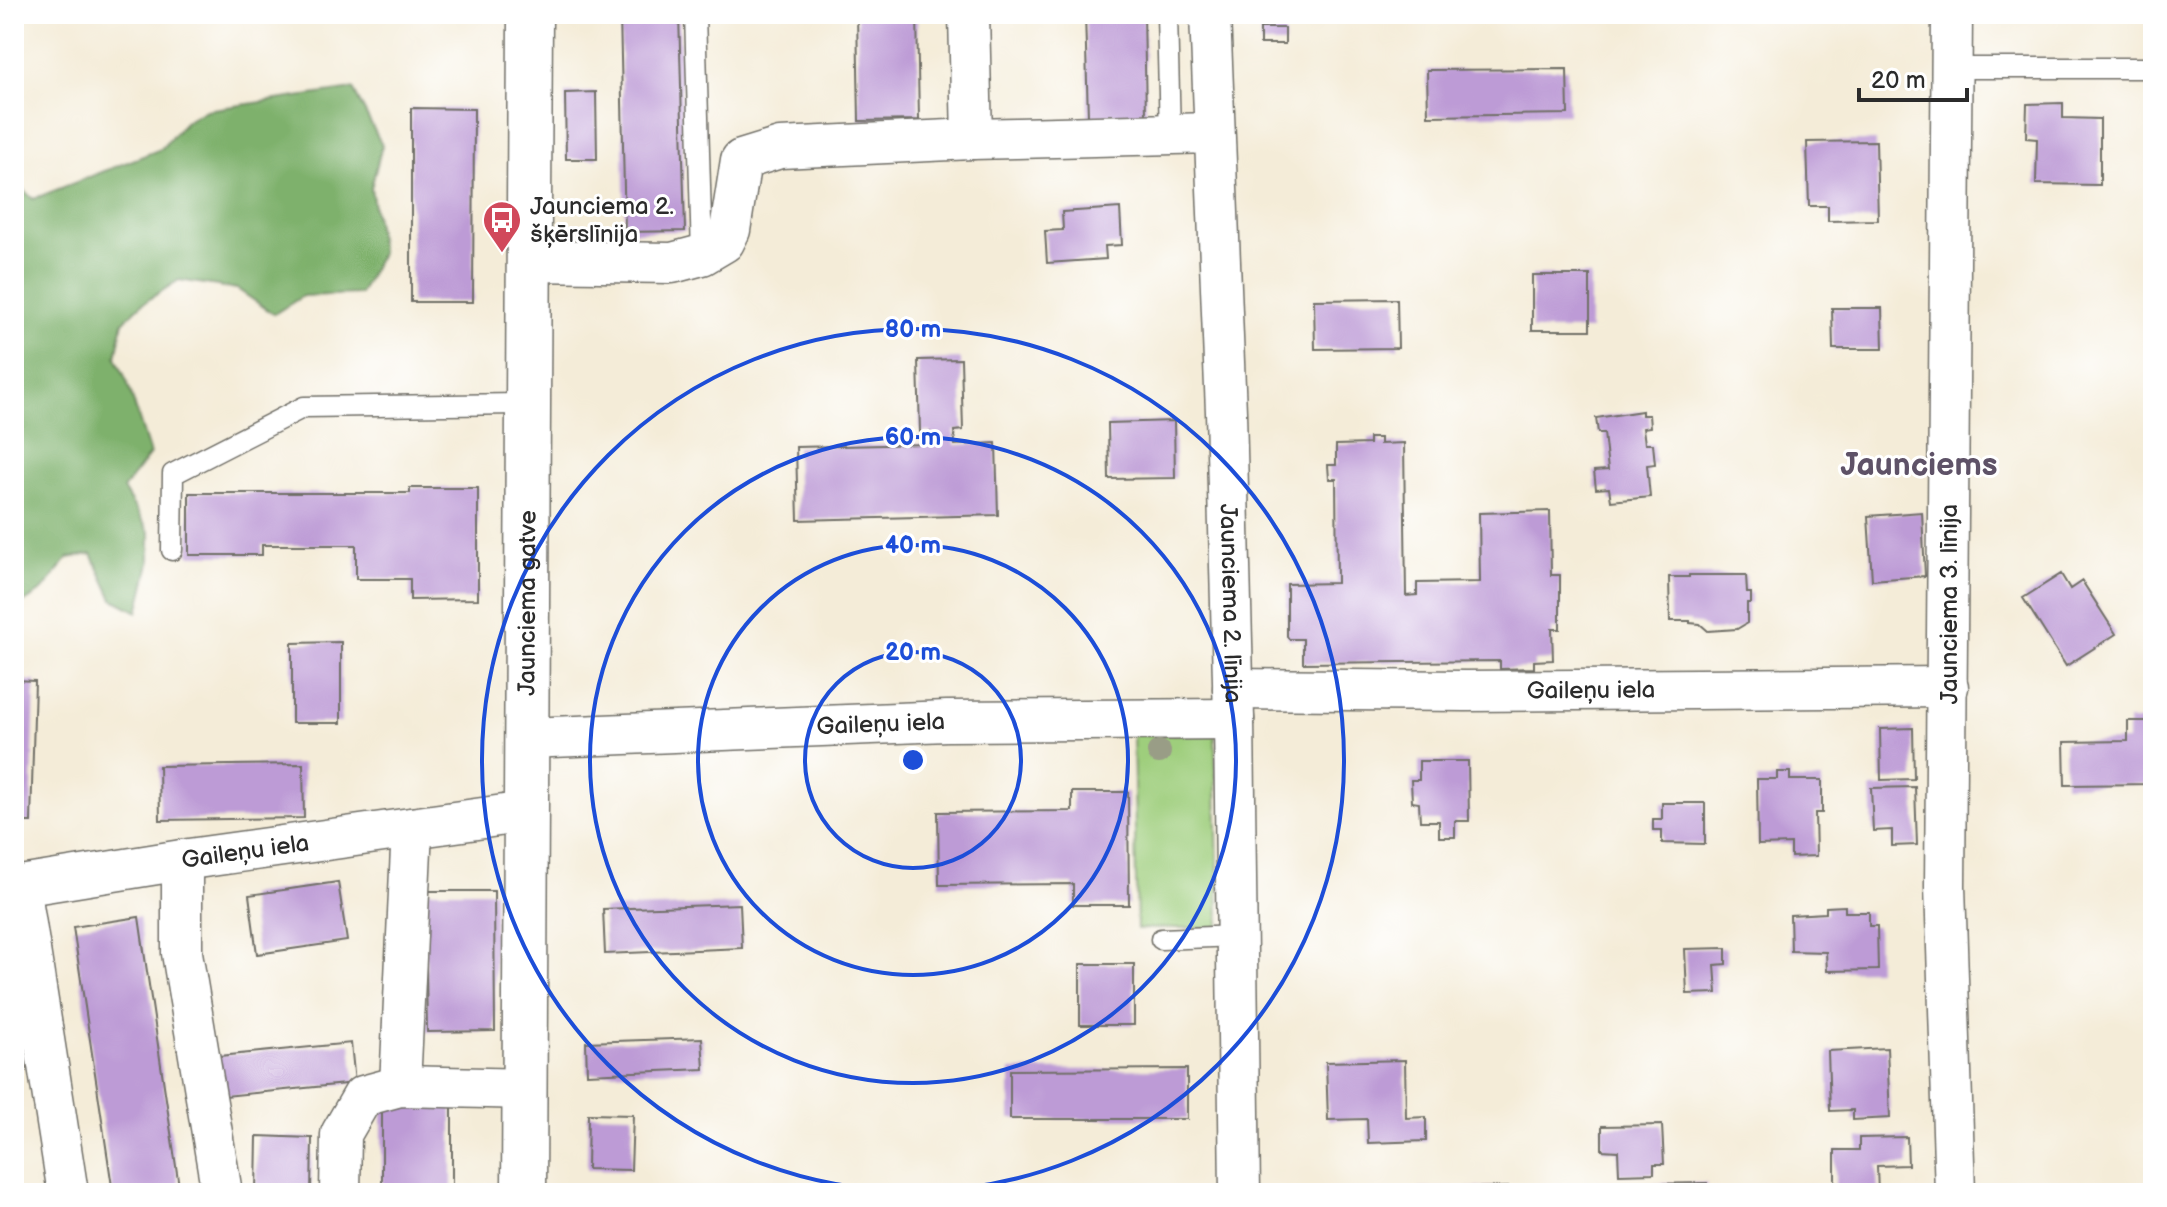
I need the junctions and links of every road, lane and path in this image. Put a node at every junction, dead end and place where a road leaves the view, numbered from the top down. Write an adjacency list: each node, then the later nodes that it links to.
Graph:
1 (530, 14): 13 (main road, Jaunciema gatve)
2 (695, 14): 12 (lane)
3 (969, 14): 11 (street)
4 (1167, 14): 10 (lane)
5 (1210, 14): 9 (street, Jaunciema 2. līnija)
6 (1952, 14): 7 (street, Jaunciema 3. līnija)
7 (1953, 68): 8 (lane); 16 (street, Jaunciema 3. līnija)
8 (2153, 68)
9 (1213, 133): 10 (street); 17 (street, Jaunciema 2. līnija)
10 (1170, 135): 11 (street)
11 (972, 139): 12 (street)
12 (702, 255): 13 (street)
13 (529, 261): 14 (main road, Jaunciema gatve)
14 (528, 404): 15 (lane); 18 (main road, Jaunciema gatve)
15 (172, 550)
16 (1948, 687): 17 (street, Gaileņu iela); 32 (street, Jaunciema 3. līnija)
17 (1233, 704): 18 (street, Gaileņu iela); 23 (street, Jaunciema 2. līnija)
18 (527, 738): 19 (main road, Jaunciema gatve)
19 (526, 812): 20 (street, Gaileņu iela); 26 (main road, Jaunciema gatve)
20 (412, 828): 21 (street, Gaileņu iela); 25 (street)
21 (182, 860): 22 (street, Gaileņu iela); 28 (street)
22 (17, 887): 27 (street)
23 (1237, 936): 24 (lane); 31 (street, Jaunciema 2. līnija)
24 (1161, 939)
25 (400, 1086): 26 (street); 29 (street)
26 (525, 1089): 30 (main road, Jaunciema gatve)
27 (68, 1193)
28 (222, 1193)
29 (340, 1193)
30 (524, 1193)
31 (1240, 1193)
32 (1955, 1193)

